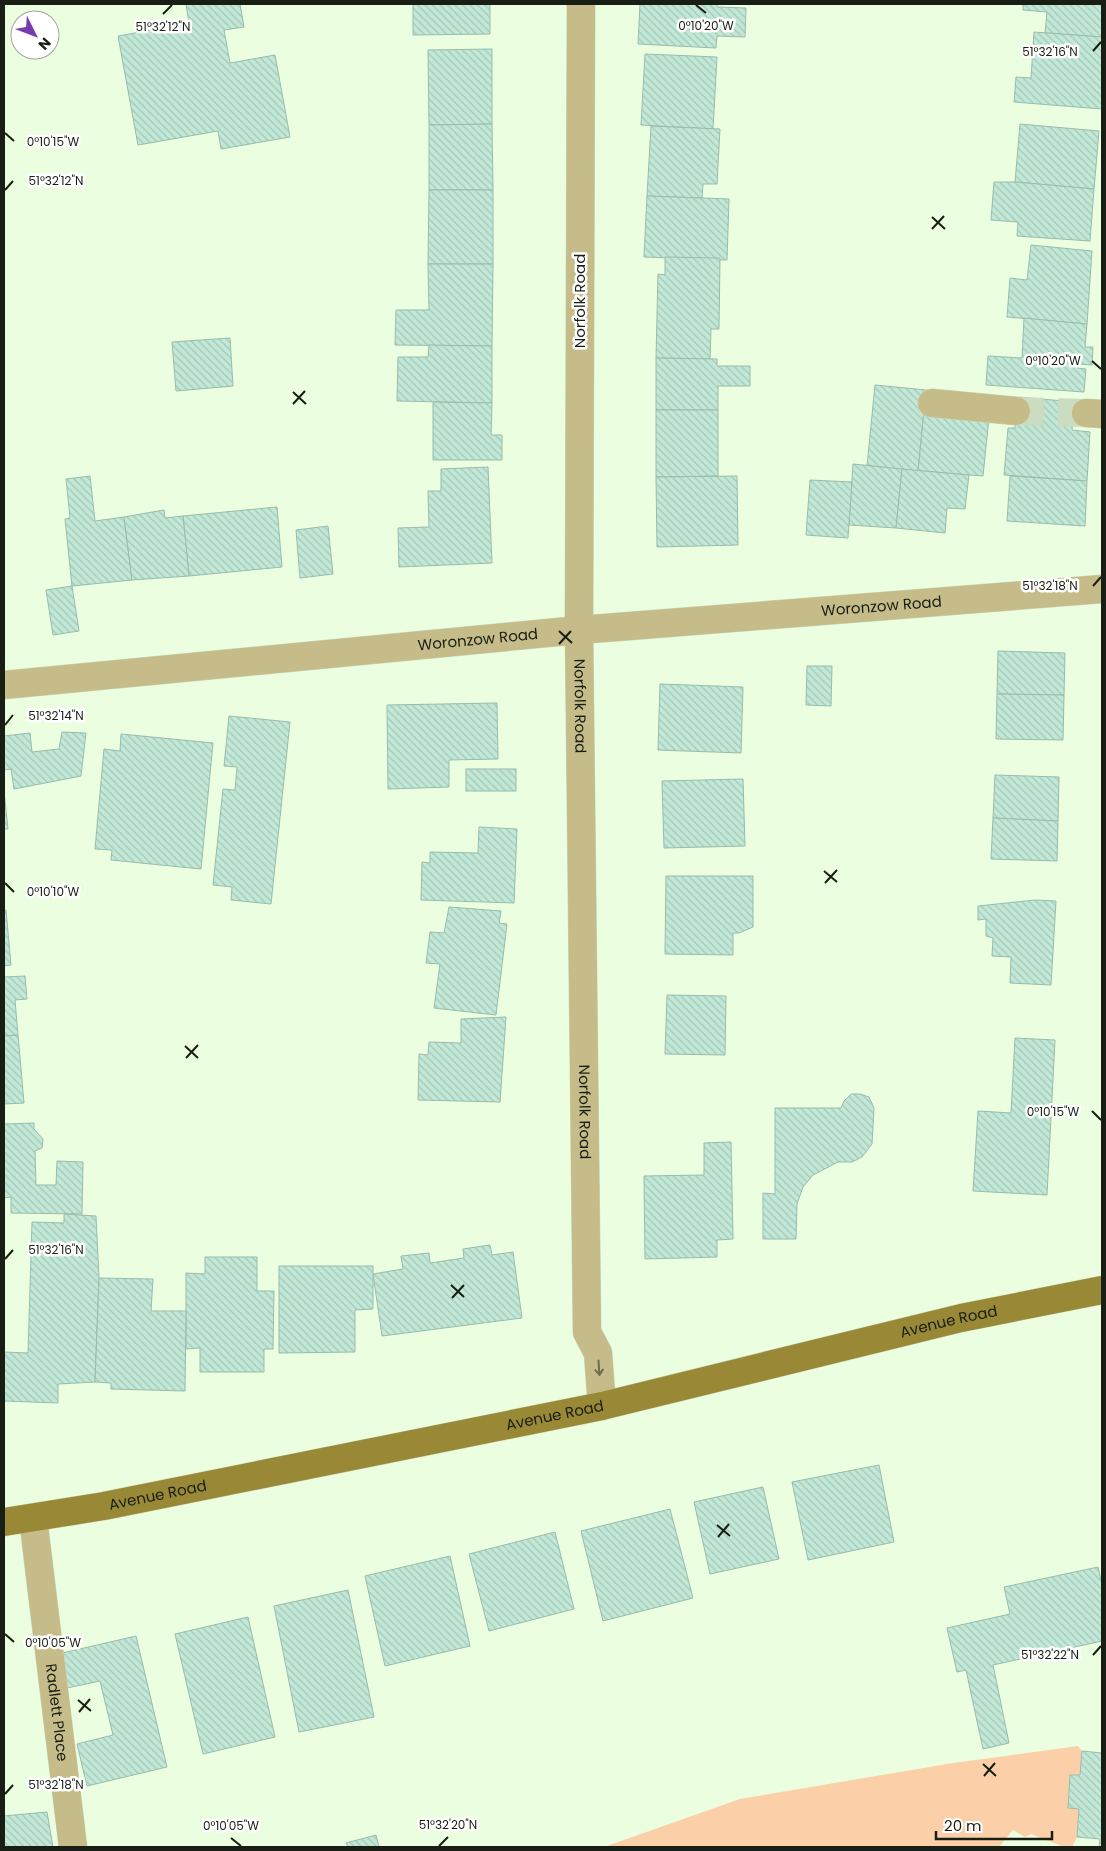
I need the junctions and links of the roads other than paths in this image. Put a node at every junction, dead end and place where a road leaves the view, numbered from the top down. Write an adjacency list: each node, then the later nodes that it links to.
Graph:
1 (581, 4): 5 (street, Norfolk Road)
2 (932, 403): 3 (street)
3 (1016, 410)
4 (1102, 589): 5 (street, Woronzow Road)
5 (579, 630): 6 (street, Woronzow Road); 8 (street, Norfolk Road, one-way to 8)
6 (4, 685)
7 (1102, 1290): 8 (main road, Avenue Road)
8 (602, 1406): 9 (main road, Avenue Road)
9 (33, 1518): 10 (main road, Avenue Road); 11 (street, Radlett Place)
10 (4, 1522)
11 (73, 1847)

